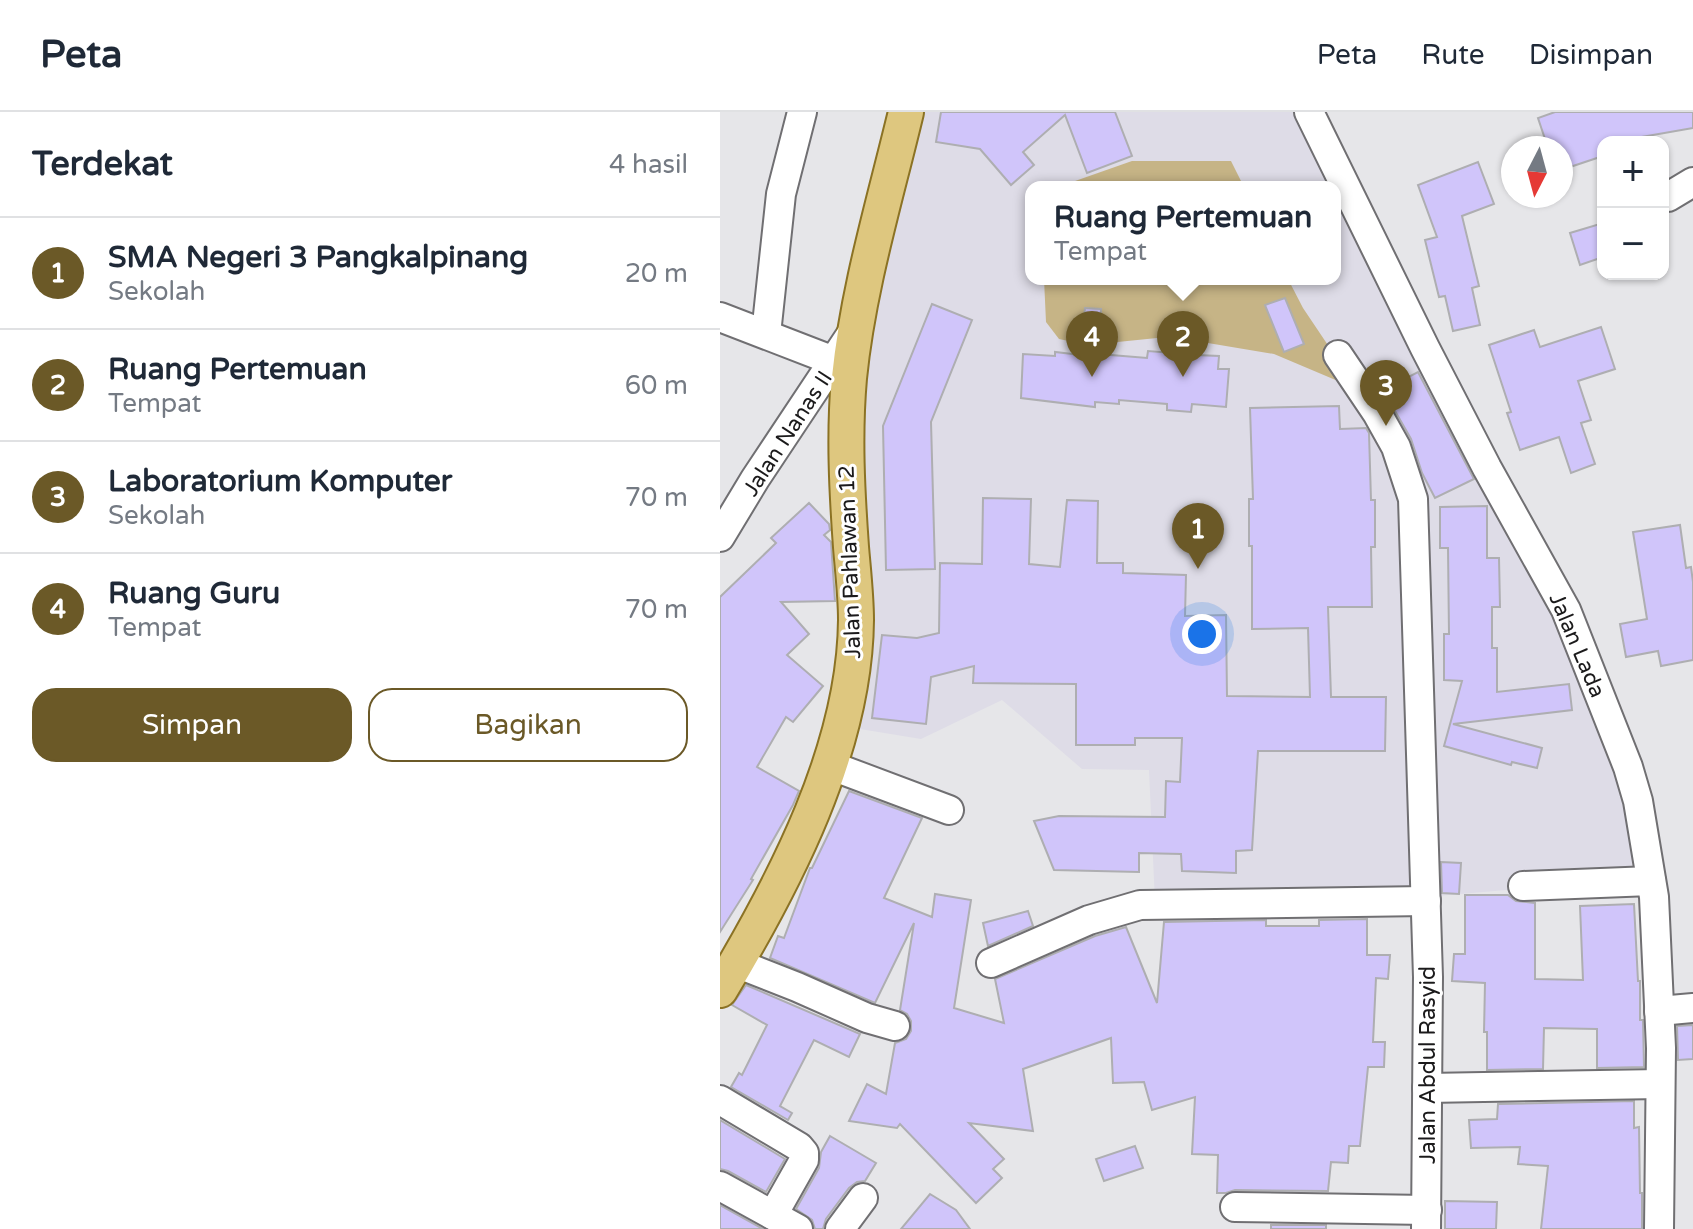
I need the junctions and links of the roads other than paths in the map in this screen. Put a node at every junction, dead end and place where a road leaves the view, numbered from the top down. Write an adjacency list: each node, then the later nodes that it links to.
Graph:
1 (802, 112): 8 (street)
2 (906, 112): 7 (main road, Jalan Pahlawan 12)
3 (1309, 112): 14 (street, Jalan Lada)
4 (1693, 182): 5 (street)
5 (1669, 196)
6 (720, 317): 8 (street)
7 (855, 329): 10 (street, Jalan Nanas II); 12 (main road, Jalan Pahlawan 12)
8 (766, 334): 10 (street)
9 (1338, 355): 16 (street, Jalan Abdul Rasyid)
10 (834, 361): 11 (street, Jalan Nanas II)
11 (720, 537)
12 (829, 765): 13 (street); 18 (main road, Jalan Pahlawan 12)
13 (949, 810)
14 (1651, 881): 15 (street); 20 (street, Jalan Lada)
15 (1523, 886)
16 (1426, 901): 17 (street); 23 (street, Jalan Abdul Rasyid)
17 (991, 963)
18 (728, 977): 21 (street)
19 (1693, 1008): 20 (street)
20 (1659, 1011): 22 (street, Jalan Lada)
21 (895, 1026)
22 (1660, 1084): 23 (street); 32 (street, Jalan Lada)
23 (1427, 1088): 29 (street, Jalan Abdul Rasyid)
24 (720, 1100): 28 (street)
25 (720, 1186): 28 (street)
26 (863, 1198): 31 (street)
27 (1235, 1207): 29 (street)
28 (773, 1215): 30 (street)
29 (1426, 1219)
30 (798, 1229)
31 (840, 1229)
32 (1659, 1229)

